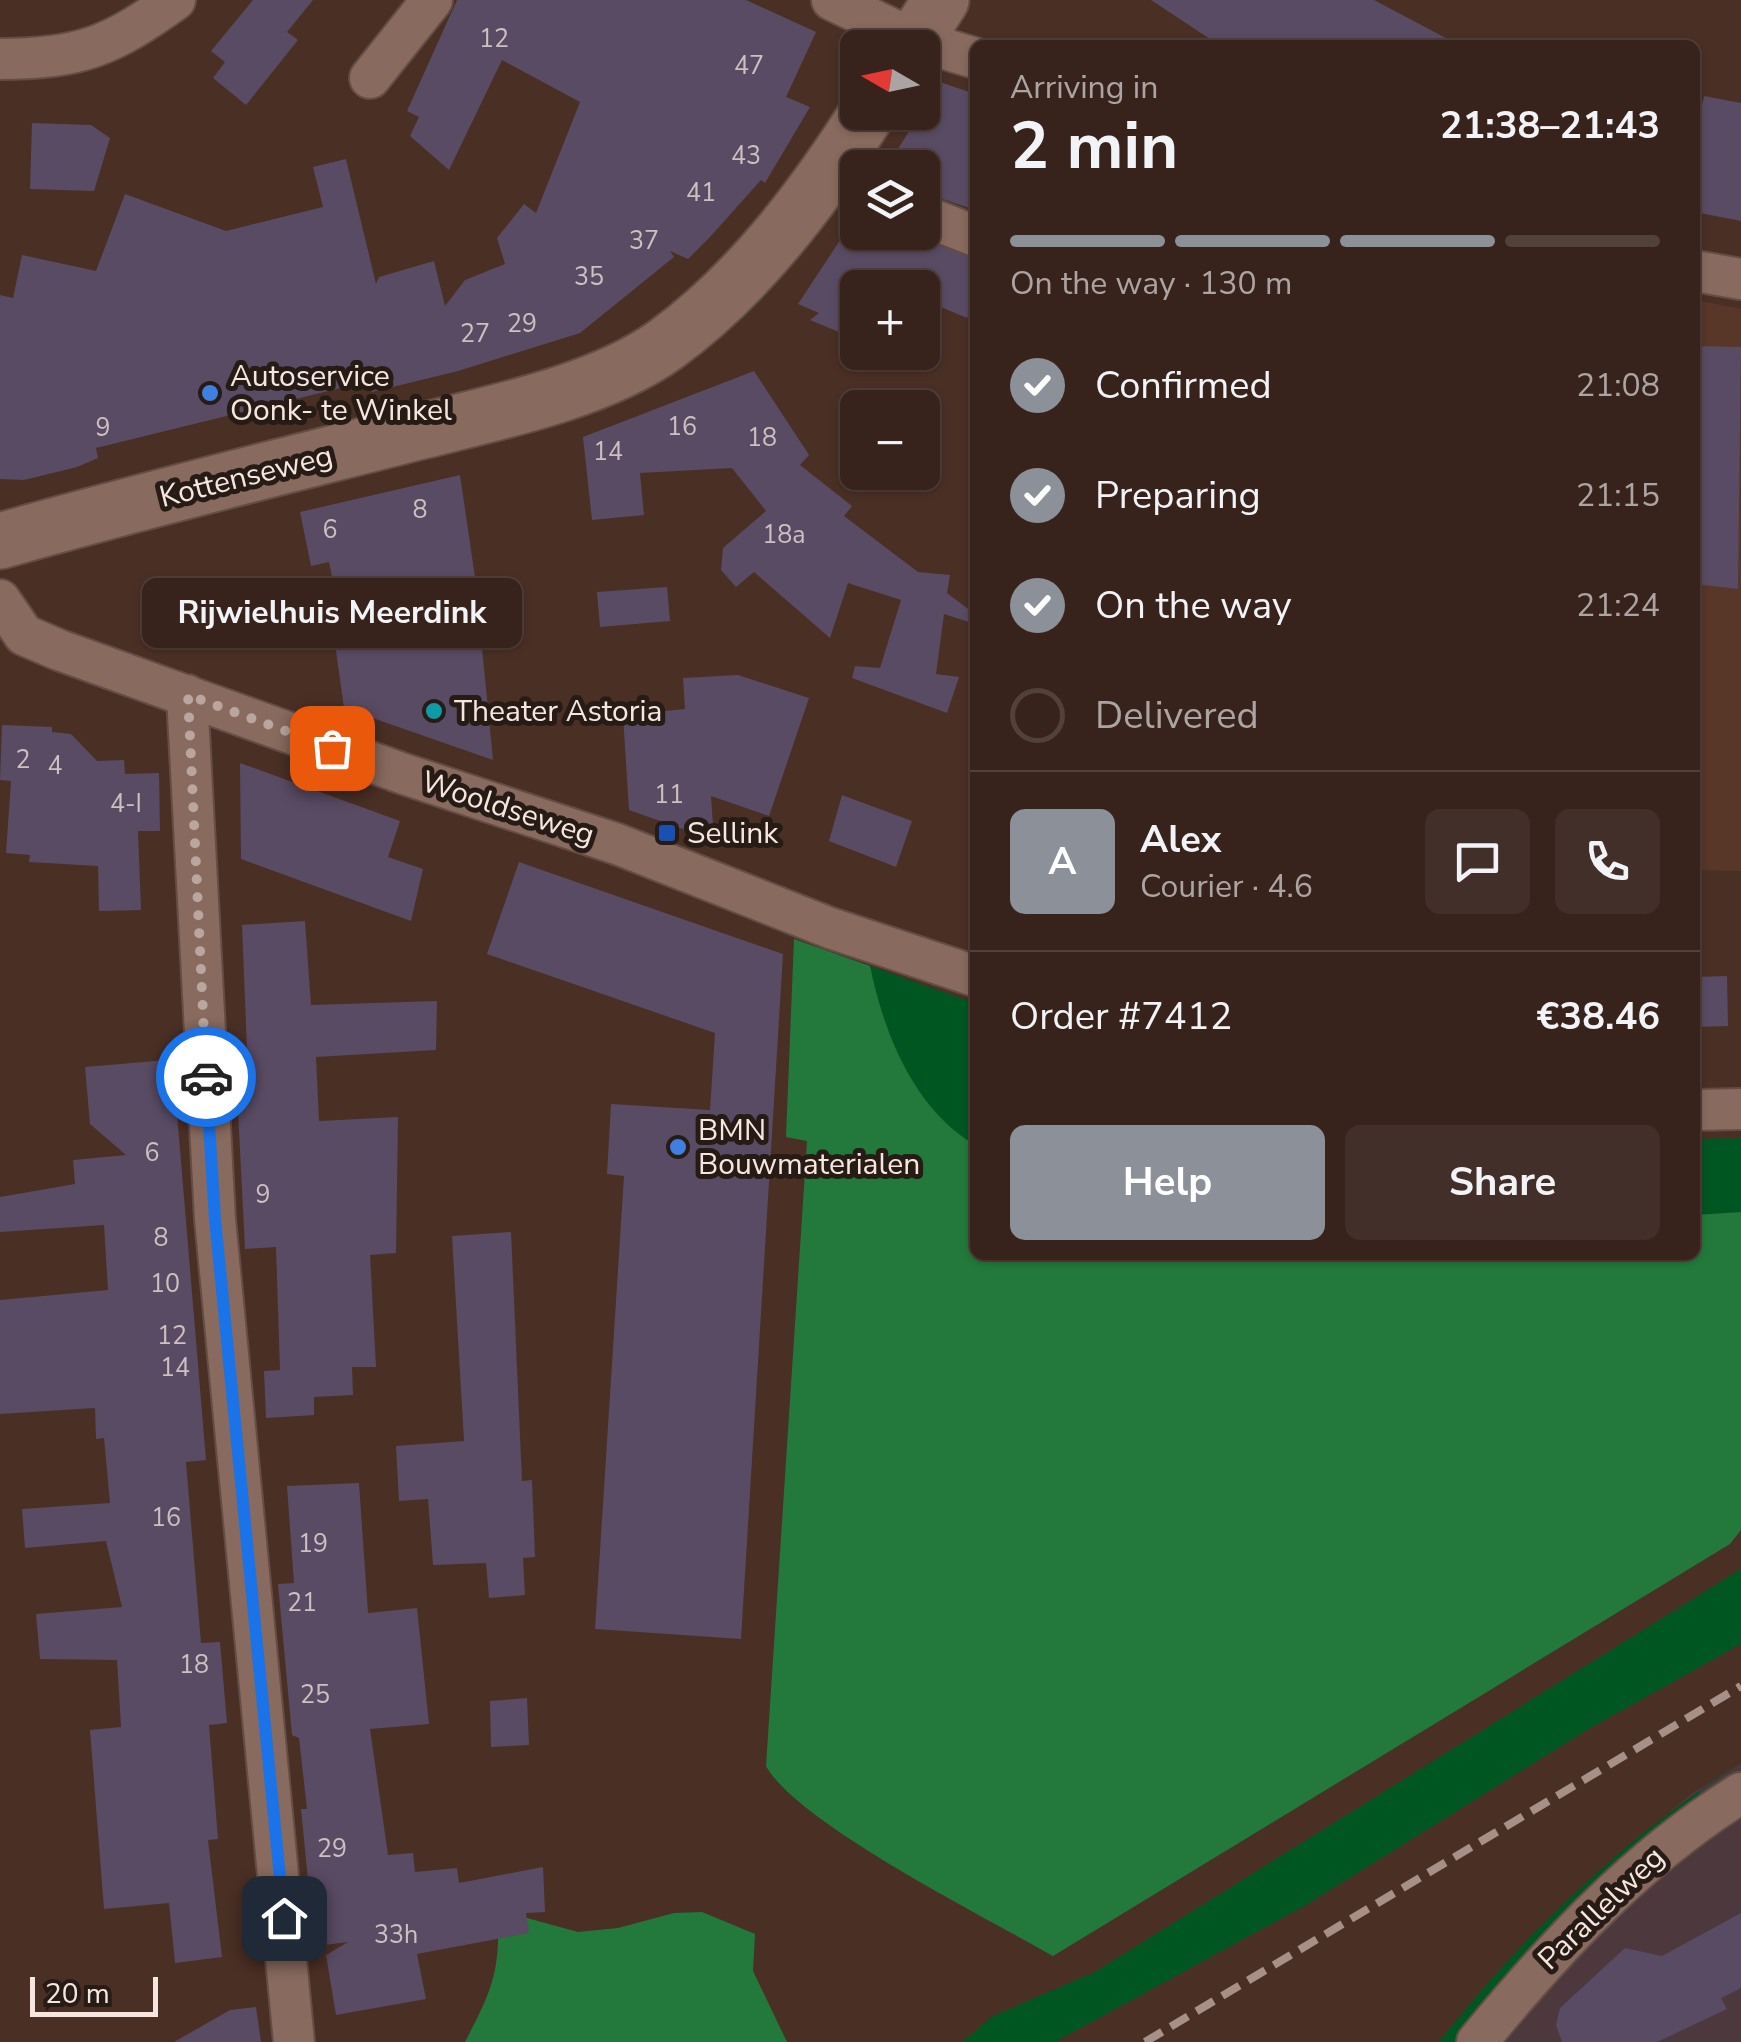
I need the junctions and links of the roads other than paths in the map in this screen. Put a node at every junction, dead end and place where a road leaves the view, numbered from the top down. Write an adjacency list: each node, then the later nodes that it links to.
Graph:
1 (175, 0): 6 (street)
2 (432, 0): 7 (street)
3 (832, 0): 4 (street)
4 (922, 29): 5 (street)
5 (970, 55)
6 (0, 59)
7 (370, 78)
8 (840, 185): 13 (street, Kottenseweg)
9 (940, 222): 10 (street)
10 (970, 234)
11 (1700, 272): 12 (street)
12 (1741, 279)
13 (0, 541)
14 (0, 600): 15 (street, Wooldseweg)
15 (188, 695): 16 (street, Wooldseweg); 20 (street)
16 (970, 974)
17 (1741, 1109): 18 (street)
18 (1700, 1110)
19 (1741, 1792): 21 (street, Parallelweg)
20 (294, 2042)
21 (1477, 2042)

